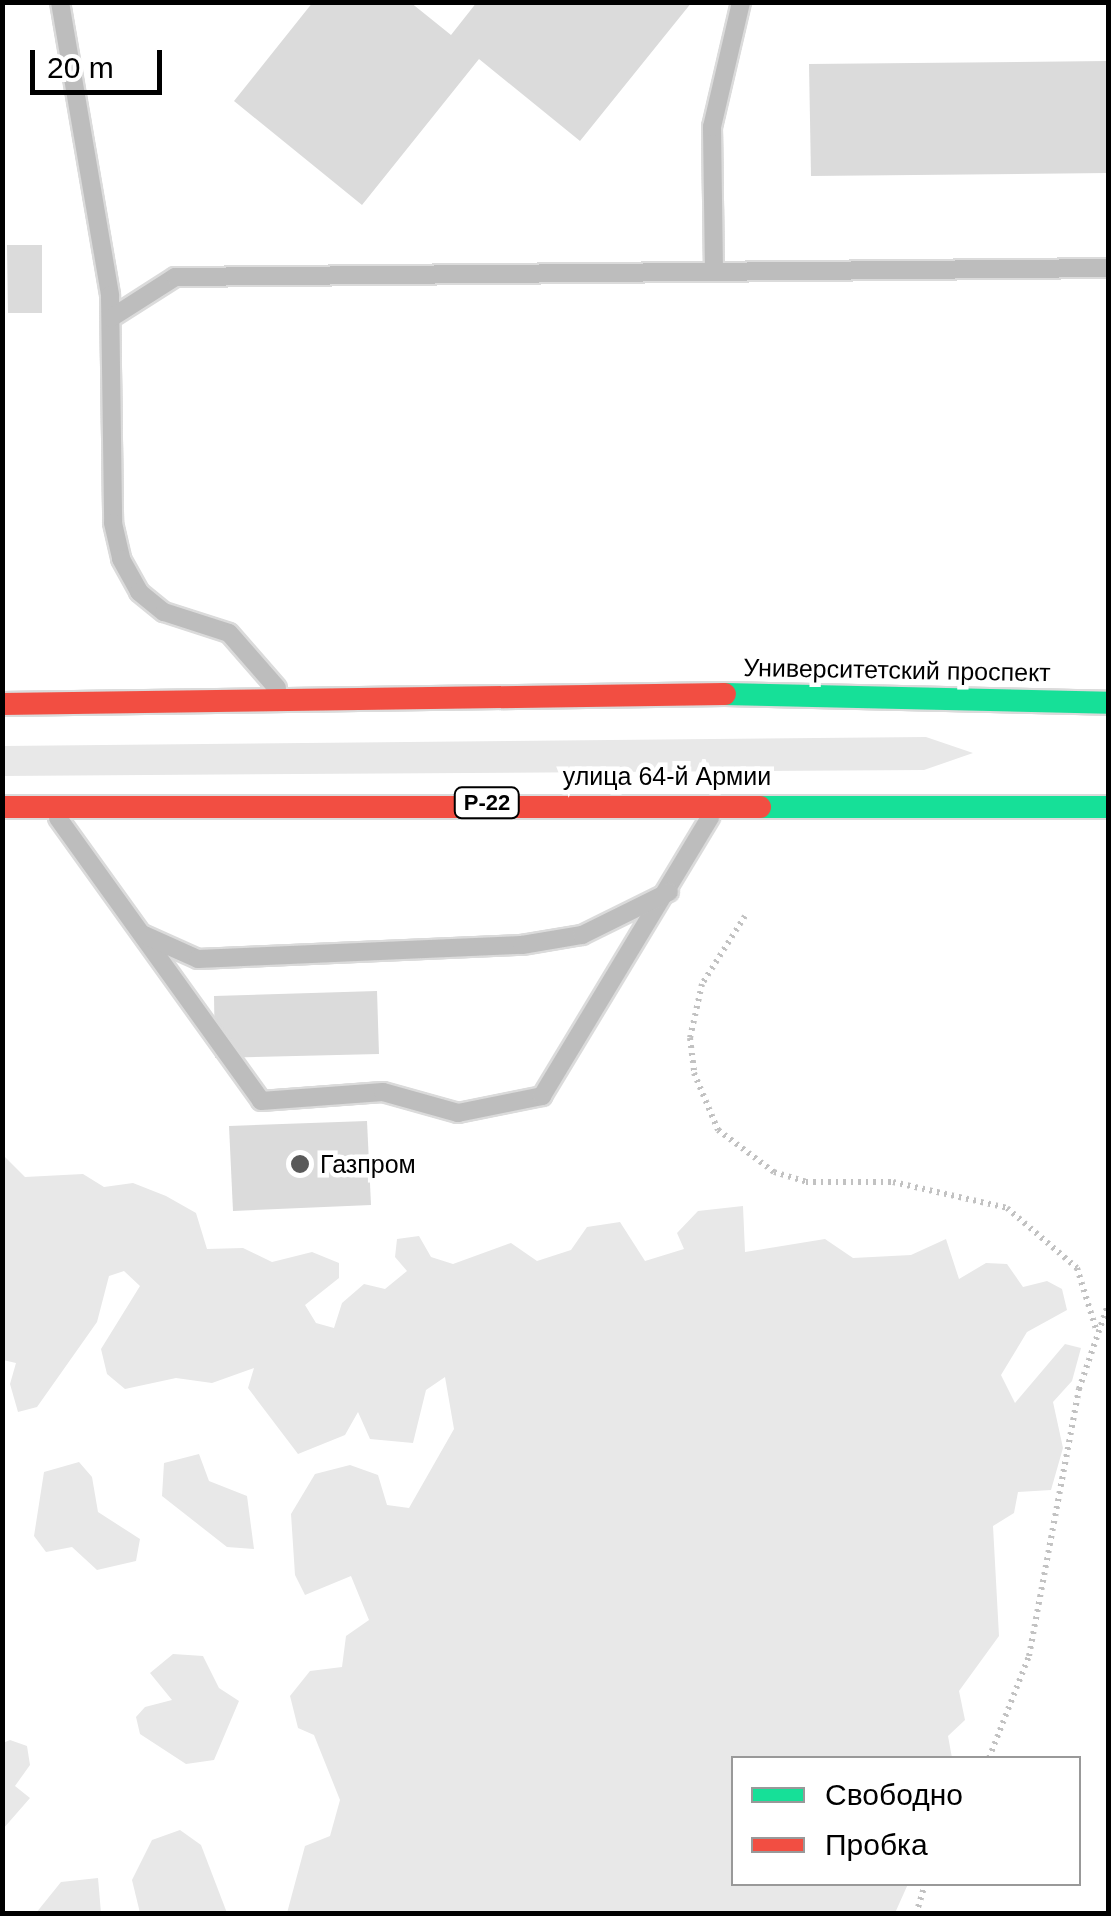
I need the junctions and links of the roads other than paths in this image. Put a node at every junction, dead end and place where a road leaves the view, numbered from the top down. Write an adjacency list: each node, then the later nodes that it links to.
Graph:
1 (60, 2): 5 (lane)
2 (742, 2): 4 (lane)
3 (1108, 268): 4 (lane)
4 (714, 272): 5 (lane)
5 (110, 318): 6 (lane)
6 (288, 700): 7 (highway, Университетский проспект); 8 (highway)
7 (1108, 703)
8 (2, 704)
9 (718, 802): 11 (highway, улица 64-й Армии / Р-22); 12 (highway, улица 64-й Армии / Р-22); 13 (lane)
10 (2, 806): 11 (highway, улица 64-й Армии / Р-22)
11 (49, 806): 14 (lane)
12 (1108, 807)
13 (670, 892): 14 (lane); 14 (lane)
14 (141, 934)

